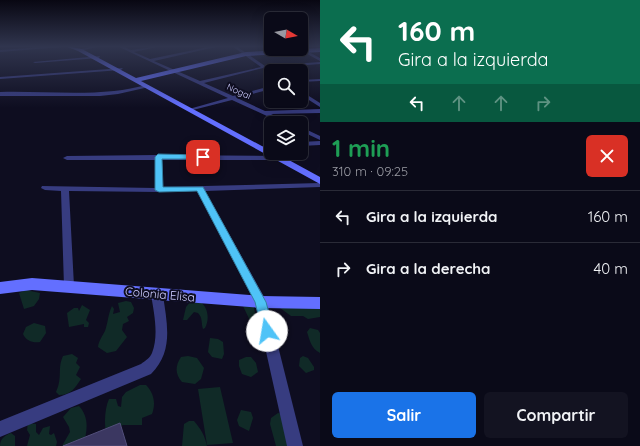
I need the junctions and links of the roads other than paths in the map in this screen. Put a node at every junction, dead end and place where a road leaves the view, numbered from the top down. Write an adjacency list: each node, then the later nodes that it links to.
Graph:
1 (34, 67): 8 (street)
2 (115, 67): 6 (main road)
3 (166, 67): 7 (street, Nogal)
4 (188, 67): 7 (main road)
5 (264, 67): 14 (street)
6 (119, 69): 8 (street); 10 (main road)
7 (173, 70): 10 (main road); 14 (street, Nogal)
8 (33, 76): 9 (street); 12 (street)
9 (0, 78)
10 (137, 79): 15 (main road); 21 (main road)
11 (320, 80): 13 (street)
12 (30, 81)
13 (308, 81)
14 (200, 83): 19 (street, Nogal)
15 (147, 86): 17 (street); 21 (main road)
16 (264, 89): 19 (street)
17 (0, 94)
18 (308, 97): 20 (street)
19 (233, 98): 21 (street); 23 (street, Nogal)
20 (320, 105)
21 (193, 110): 29 (main road)
22 (320, 111): 23 (street)
23 (265, 112): 24 (street, Nogal)
24 (273, 116)
25 (308, 133): 26 (street)
26 (320, 138)
27 (320, 143): 28 (street)
28 (308, 144)
29 (264, 147)
30 (264, 152): 31 (street)
31 (158, 157): 32 (street); 41 (street)
32 (67, 158)
33 (286, 160): 36 (main road)
34 (289, 160): 35 (main road)
35 (320, 176)
36 (320, 181)
37 (320, 185): 40 (street)
38 (45, 188): 39 (street)
39 (65, 188): 41 (street); 42 (street)
40 (200, 189): 41 (street); 45 (street)
41 (159, 190)
42 (69, 286): 43 (main road, Colonia Elisa); 44 (main road, Colonia Elisa)
43 (0, 288)
44 (157, 294): 45 (main road, Colonia Elisa); 47 (street)
45 (260, 302): 46 (main road, Colonia Elisa); 48 (street)
46 (320, 303)
47 (0, 429)
48 (295, 446)

